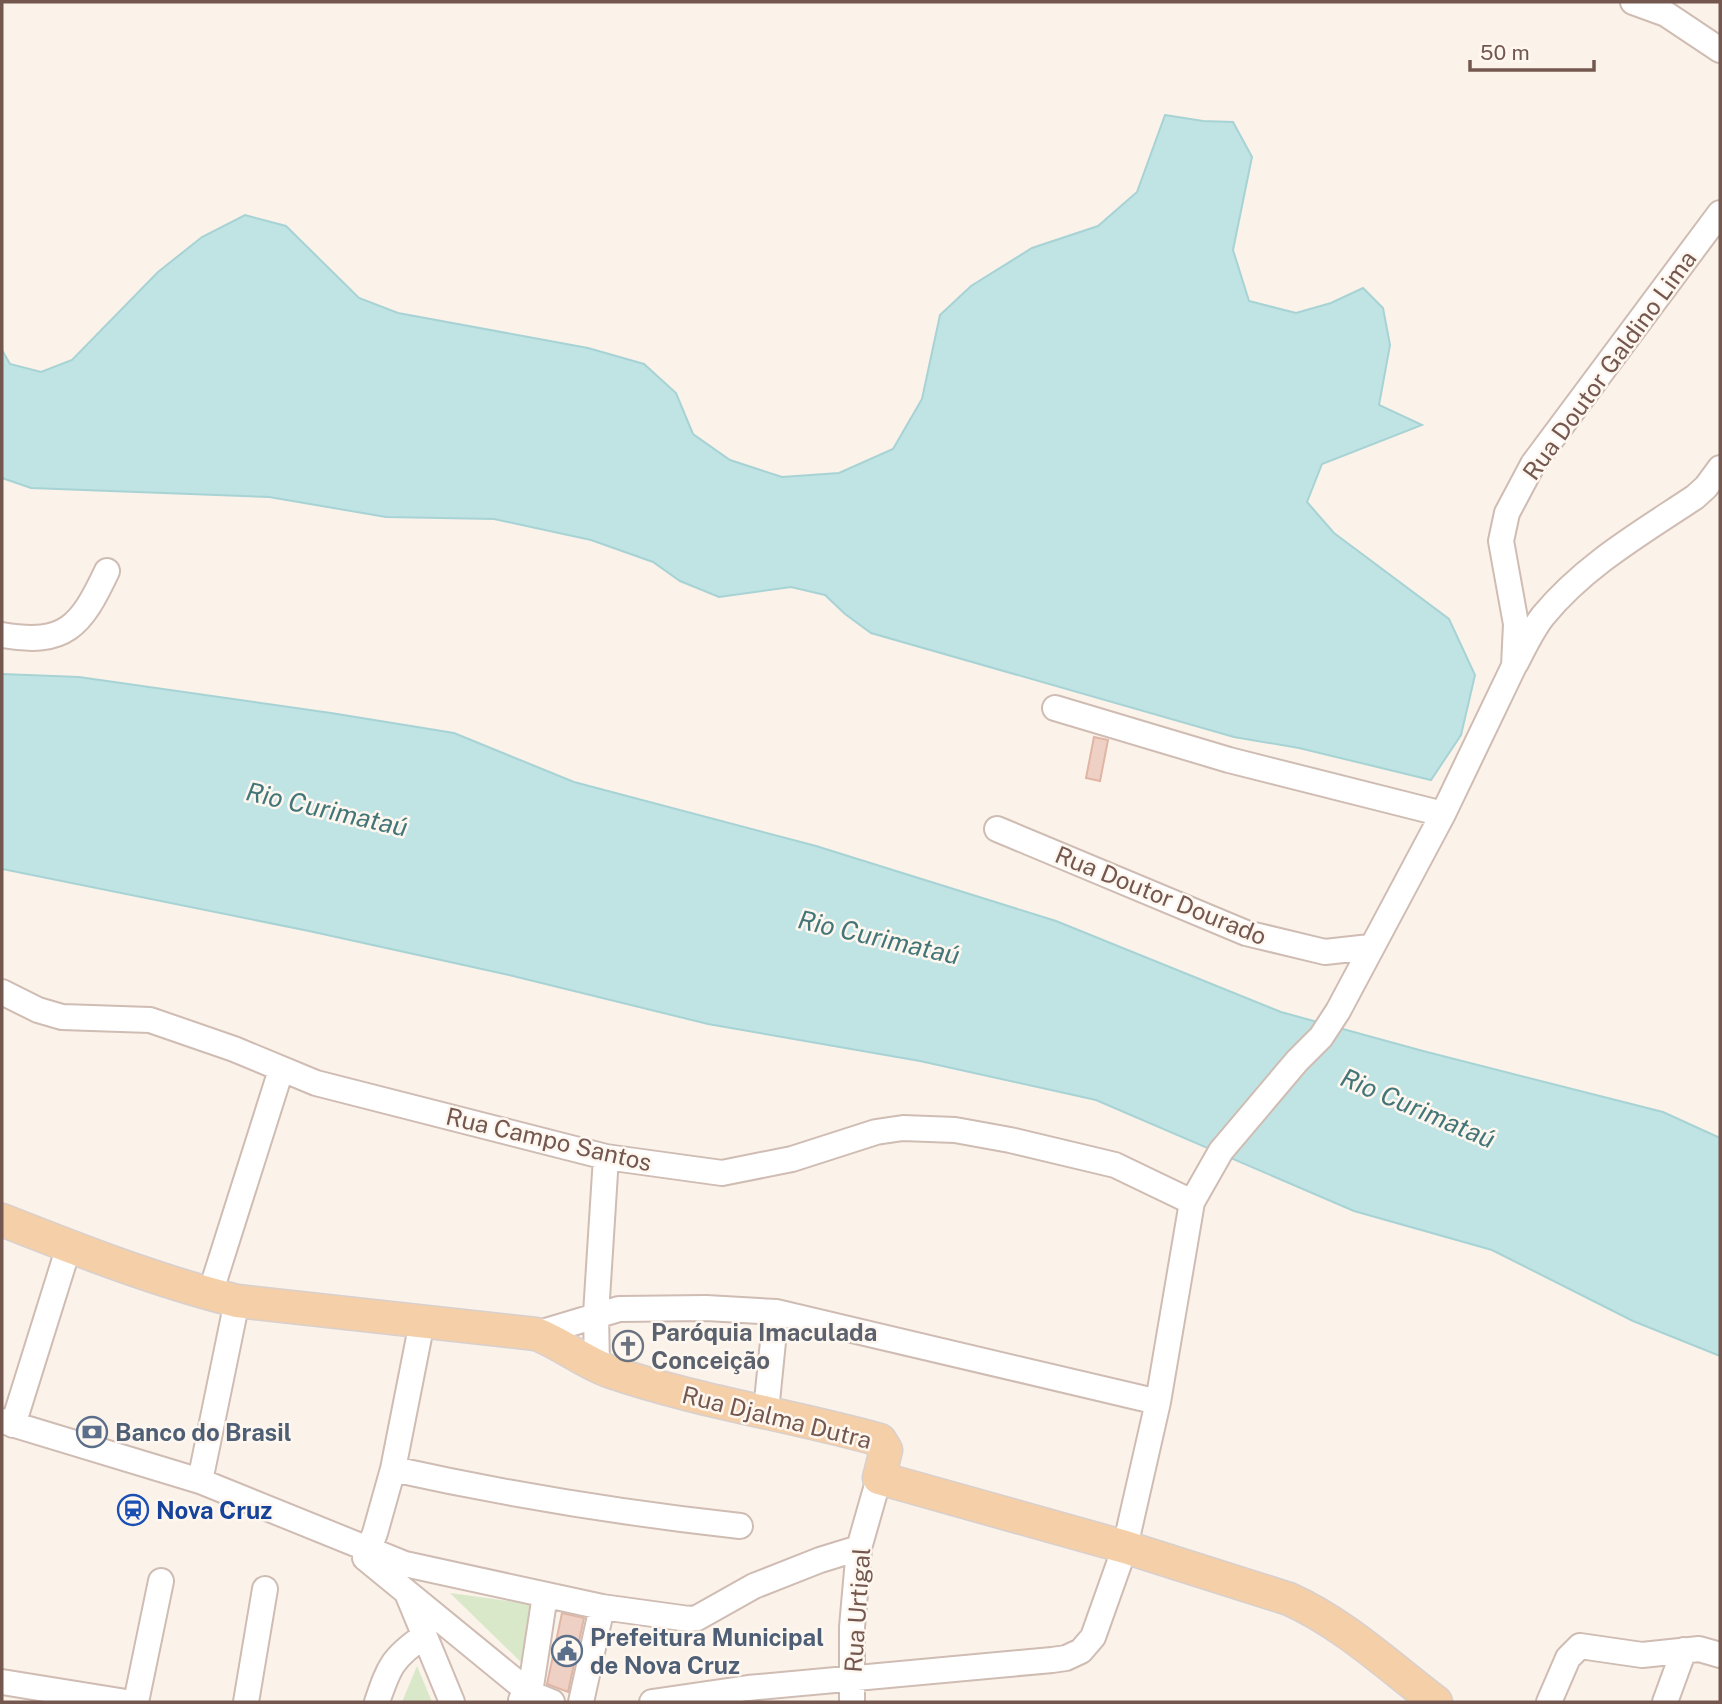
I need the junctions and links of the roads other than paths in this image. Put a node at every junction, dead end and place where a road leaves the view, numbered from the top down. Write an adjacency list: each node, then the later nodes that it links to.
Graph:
1 (1633, 2): 2 (street)
2 (1720, 50)
3 (1720, 213): 7 (street, Rua Doutor Galdino Lima)
4 (1720, 468): 7 (street)
5 (107, 571): 6 (street)
6 (2, 635)
7 (1514, 666): 9 (street, Rua Doutor Galdino Lima)
8 (1055, 708): 9 (street)
9 (1443, 814): 11 (street, Rua Doutor Galdino Lima)
10 (997, 829): 11 (street, Rua Doutor Dourado)
11 (1370, 947): 15 (street, Rua Doutor Galdino Lima)
12 (2, 992): 13 (street, Rua Campo Santos)
13 (281, 1070): 14 (street, Rua Campo Santos); 18 (street)
14 (606, 1157): 15 (street, Rua Campo Santos); 20 (street)
15 (1192, 1202): 24 (street)
16 (2, 1220): 17 (main road, Rua Djalma Dutra)
17 (69, 1247): 18 (main road, Rua Djalma Dutra); 26 (street)
18 (223, 1297): 21 (main road, Rua Djalma Dutra); 29 (street)
19 (776, 1312): 20 (street); 24 (street); 25 (street)
20 (596, 1314): 22 (street); 23 (street)
21 (422, 1322): 22 (main road, Rua Djalma Dutra); 27 (street)
22 (536, 1334): 23 (main road, Rua Djalma Dutra)
23 (597, 1367): 25 (main road, Rua Djalma Dutra)
24 (1158, 1402): 31 (street)
25 (766, 1411): 28 (main road, Rua Djalma Dutra)
26 (7, 1423): 29 (street)
27 (393, 1469): 30 (street); 33 (street)
28 (879, 1479): 31 (main road, Rua Djalma Dutra); 32 (street, Rua Urtigal)
29 (200, 1481): 33 (street)
30 (740, 1526)
31 (1125, 1547): 43 (street); 53 (main road, Rua Djalma Dutra)
32 (859, 1548): 38 (street); 43 (street, Rua Urtigal)
33 (367, 1553): 36 (street); 37 (street)
34 (161, 1581): 47 (street)
35 (265, 1589): 48 (street)
36 (407, 1592): 39 (street); 45 (street)
37 (545, 1595): 38 (street); 45 (street)
38 (602, 1607): 51 (street)
39 (424, 1636): 49 (street); 50 (street)
40 (1684, 1650): 41 (street); 54 (street); 55 (street)
41 (1720, 1655)
42 (2, 1682): 46 (street)
43 (851, 1691): 44 (street)
44 (748, 1695): 52 (street)
45 (533, 1699)
46 (126, 1702)
47 (136, 1702)
48 (246, 1702)
49 (377, 1702)
50 (452, 1702)
51 (581, 1702)
52 (652, 1702)
53 (1436, 1702)
54 (1549, 1702)
55 (1665, 1702)

